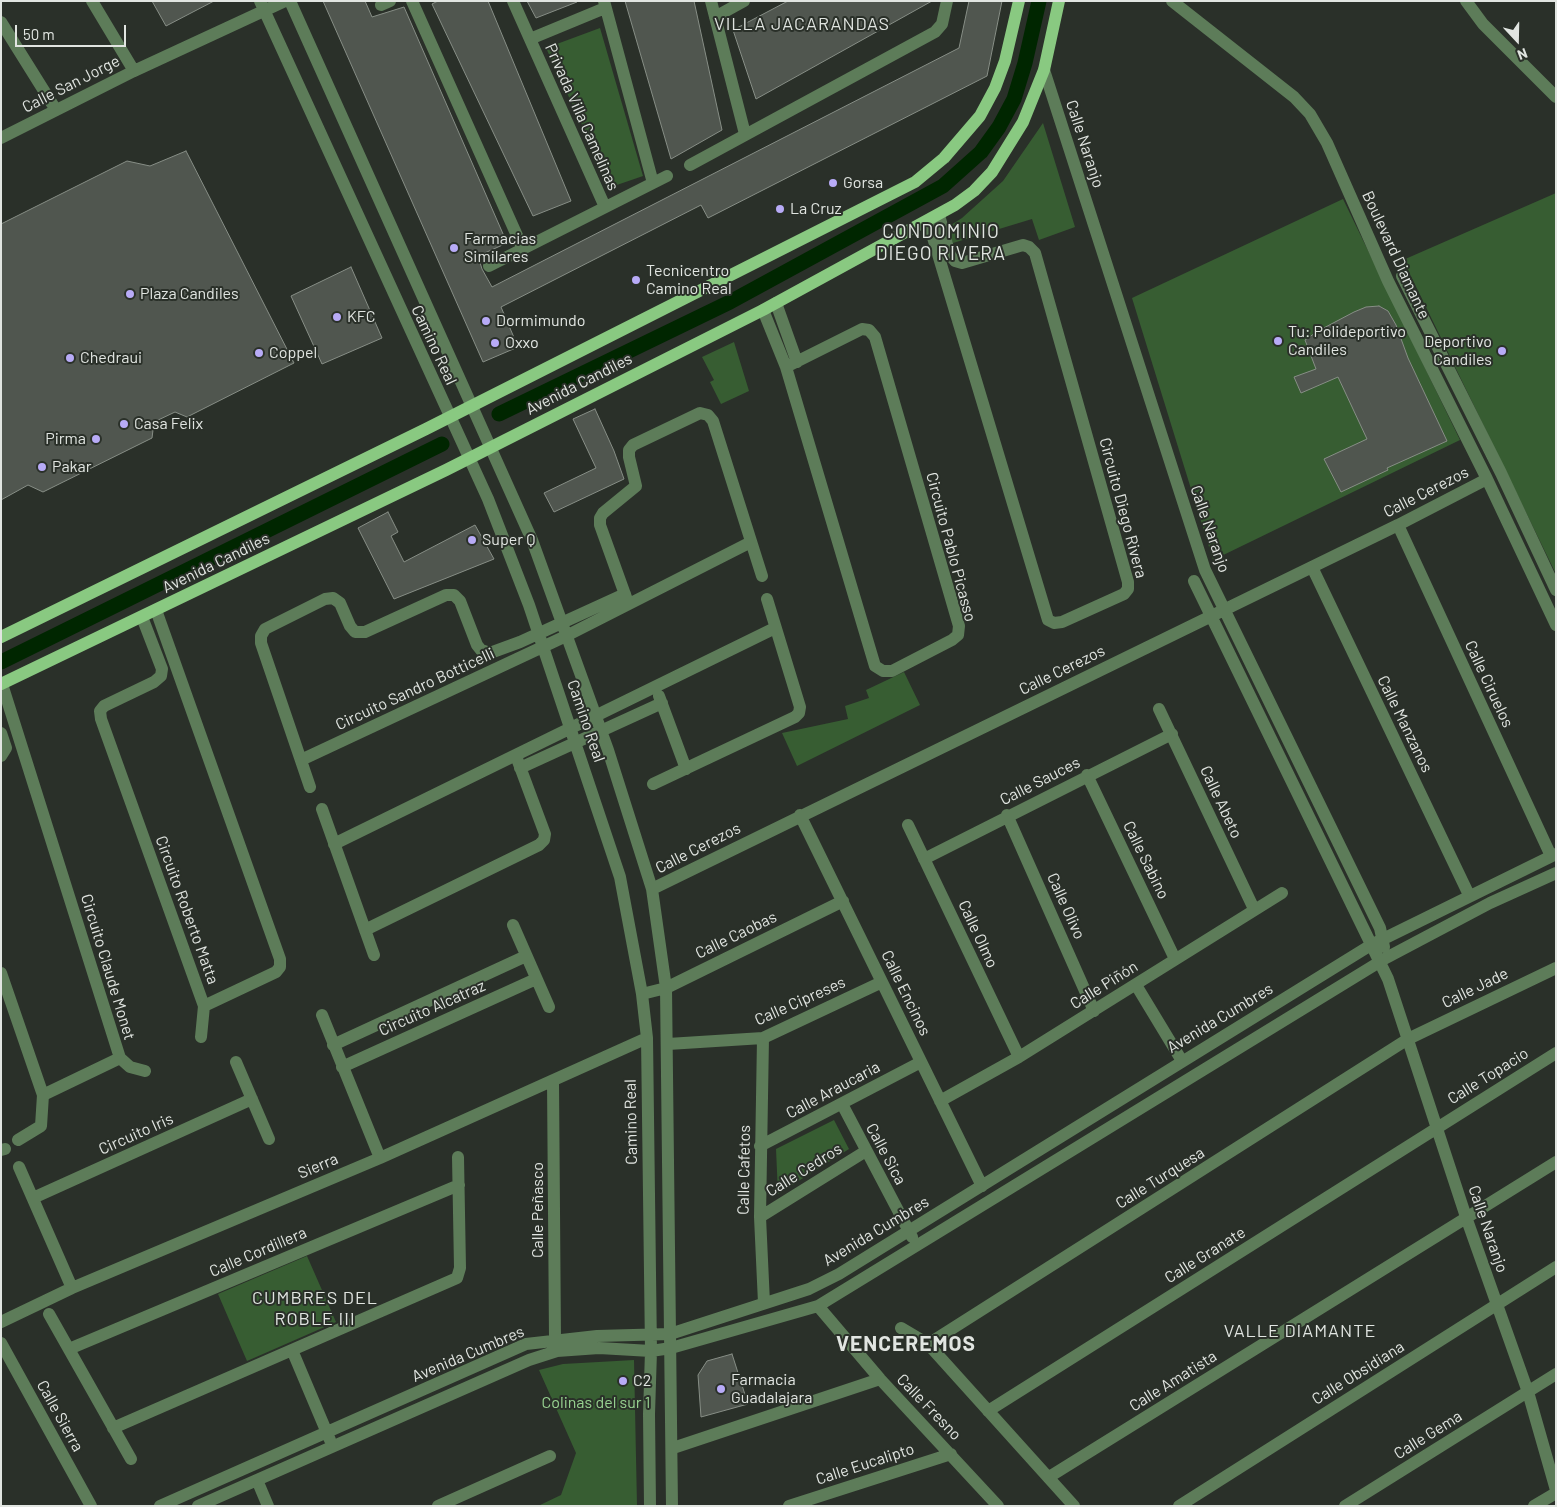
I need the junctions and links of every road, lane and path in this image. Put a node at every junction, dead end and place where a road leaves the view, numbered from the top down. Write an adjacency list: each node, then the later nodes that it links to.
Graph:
1 (92, 1): 20 (street)
2 (285, 1): 15 (street, Calle San Jorge)
3 (290, 1): 37 (street, Camino Real)
4 (412, 1): 31 (street)
5 (513, 1): 19 (street, Privada Villa Camelinas)
6 (711, 1): 16 (street)
7 (744, 1): 16 (street)
8 (947, 1): 24 (street)
9 (1019, 1): 37 (main road, Avenida Candiles)
10 (1059, 1): 21 (main road, Avenida Candiles)
11 (1172, 1): 41 (street, Boulevard Diamante)
12 (1466, 1): 18 (street)
13 (1480, 1): 18 (street)
14 (605, 5): 19 (street, Privada Villa Camelinas); 28 (street, Privada Villa Camelinas)
15 (262, 6): 20 (street, Calle San Jorge); 38 (street, Camino Real)
16 (715, 18): 24 (street)
17 (1, 22): 23 (street)
18 (1483, 24): 22 (street)
19 (530, 39): 29 (street, Privada Villa Camelinas)
20 (134, 70): 23 (street, Calle San Jorge)
21 (1044, 70): 30 (main road, Avenida Candiles); 51 (street, Calle Naranjo)
22 (1556, 97)
23 (56, 110): 25 (street, Calle San Jorge)
24 (745, 134): 26 (street)
25 (1, 138)
26 (690, 165)
27 (667, 176): 28 (street, Privada Villa Camelinas)
28 (653, 183): 29 (street, Privada Villa Camelinas)
29 (604, 207): 31 (street, Privada Villa Camelinas)
30 (933, 218): 30 (street, Circuito Diego Rivera); 34 (main road, Avenida Candiles)
31 (522, 249): 32 (street, Privada Villa Camelinas)
32 (489, 266)
33 (1402, 276): 47 (street, Boulevard Diamante)
34 (776, 302): 35 (main road, Avenida Candiles); 36 (street, Circuito Pablo Picasso)
35 (763, 310): 36 (street, Circuito Pablo Picasso); 39 (main road, Avenida Candiles)
36 (791, 364): 36 (street, Circuito Pablo Picasso)
37 (472, 405): 38 (main road, Avenida Candiles); 39 (street, Camino Real)
38 (449, 416): 40 (street, Camino Real); 59 (main road, Avenida Candiles)
39 (490, 446): 40 (main road, Avenida Candiles); 54 (street, Camino Real)
40 (468, 458): 50 (main road, Avenida Candiles); 57 (street, Camino Real)
41 (1487, 479): 42 (street, Calle Cerezos); 55 (street, Boulevard Diamante)
42 (1398, 525): 44 (street, Calle Cerezos); 84 (street, Calle Ciruelos)
43 (751, 542): 45 (street); 48 (street); 48 (street)
44 (1312, 567): 51 (street, Calle Cerezos); 89 (street, Calle Manzanos)
45 (762, 576)
46 (1194, 581): 53 (street, Calle Naranjo)
47 (1556, 590)
48 (627, 599): 54 (street); 58 (street, Circuito Sandro Botticelli)
49 (767, 599): 56 (street)
50 (156, 610): 52 (main road, Avenida Candiles); 106 (street, Circuito Roberto Matta)
51 (1224, 610): 53 (street, Calle Cerezos); 94 (street, Calle Naranjo)
52 (142, 616): 61 (main road, Avenida Candiles); 106 (street, Circuito Roberto Matta)
53 (1210, 616): 80 (street, Calle Cerezos); 94 (street, Calle Naranjo)
54 (561, 623): 57 (street); 58 (street, Camino Real)
55 (1556, 625)
56 (775, 628): 62 (street); 75 (street)
57 (539, 633): 60 (street, Camino Real); 73 (street, Circuito Sandro Botticelli)
58 (566, 636): 60 (street, Circuito Sandro Botticelli); 65 (street, Camino Real)
59 (1, 637)
60 (543, 646): 66 (street, Camino Real); 73 (street, Circuito Sandro Botticelli)
61 (2, 684): 118 (street, Circuito Claude Monet)
62 (656, 687): 63 (street); 65 (street)
63 (662, 703): 67 (street); 75 (street)
64 (1159, 709): 69 (street, Calle Abeto)
65 (595, 717): 66 (street); 67 (street, Camino Real)
66 (571, 729): 70 (street, Camino Real); 72 (street)
67 (601, 732): 70 (street); 87 (street, Camino Real)
68 (1, 733): 71 (street)
69 (1172, 734): 76 (street, Calle Sauces); 91 (street, Calle Abeto)
70 (576, 743): 74 (street); 105 (street, Camino Real)
71 (1, 756)
72 (516, 756): 74 (street); 83 (street)
73 (301, 760): 78 (street, Circuito Sandro Botticelli)
74 (520, 768): 93 (street)
75 (686, 768): 77 (street)
76 (1087, 775): 81 (street, Calle Sauces); 97 (street, Calle Sabino)
77 (653, 784)
78 (310, 787)
79 (322, 810): 83 (street)
80 (800, 815): 87 (street, Calle Cerezos); 90 (street, Calle Encinos)
81 (1007, 815): 85 (street, Calle Sauces); 108 (street, Calle Olivo)
82 (908, 825): 85 (street, Calle Olmo)
83 (334, 844): 93 (street)
84 (1553, 855): 89 (street, Avenida Cumbres)
85 (924, 859): 117 (street, Calle Olmo)
86 (1556, 872): 98 (street, Avenida Cumbres)
87 (652, 889): 104 (street, Camino Real)
88 (1282, 893): 91 (street, Calle Piñón)
89 (1469, 895): 94 (street, Avenida Cumbres)
90 (843, 901): 102 (street, Calle Encinos); 104 (street, Calle Caobas)
91 (1254, 909): 97 (street, Calle Piñón)
92 (513, 926): 96 (street)
93 (366, 930): 95 (street)
94 (1377, 943): 98 (street, Calle Naranjo); 119 (street, Avenida Cumbres)
95 (374, 954)
96 (526, 956): 101 (street); 115 (street, Circuito Alcatraz)
97 (1175, 959): 103 (street, Calle Piñón)
98 (1383, 960): 113 (street, Calle Naranjo); 144 (street, Avenida Cumbres)
99 (1556, 968): 113 (street, Calle Jade)
100 (1, 973): 125 (street)
101 (536, 979): 107 (street); 122 (street, Circuito Alcatraz)
102 (882, 982): 112 (street, Calle Cipreses); 121 (street, Calle Encinos)
103 (1136, 985): 108 (street, Calle Piñón); 119 (street)
104 (666, 988): 105 (street, Calle Caobas); 114 (street, Camino Real)
105 (642, 994): 111 (street, Camino Real)
106 (204, 1006): 110 (street)
107 (549, 1007)
108 (1094, 1011): 117 (street, Calle Piñón)
109 (322, 1016): 115 (street)
110 (200, 1036)
111 (647, 1038): 124 (street, Sierra); 154 (street, Camino Real)
112 (763, 1038): 114 (street, Calle Cipreses); 132 (street, Calle Cafetos)
113 (1408, 1039): 129 (street, Calle Naranjo); 157 (street, Calle Turquesa)
114 (668, 1044): 153 (street, Camino Real)
115 (332, 1045): 122 (street)
116 (1556, 1053): 129 (street, Calle Topacio)
117 (1019, 1057): 127 (street, Calle Piñón)
118 (120, 1058): 123 (street); 125 (street, Circuito Claude Monet)
119 (1182, 1061): 139 (street, Avenida Cumbres)
120 (236, 1062): 126 (street)
121 (921, 1062): 127 (street, Calle Encinos); 128 (street, Calle Araucaria)
122 (342, 1067): 135 (street)
123 (145, 1071)
124 (553, 1081): 135 (street, Sierra); 155 (street, Calle Peñasco)
125 (43, 1094): 131 (street)
126 (252, 1099): 130 (street); 140 (street, Circuito Iris)
127 (940, 1101): 139 (street, Calle Encinos)
128 (842, 1104): 132 (street, Calle Araucaria); 133 (street, Calle Sica)
129 (1438, 1127): 142 (street, Calle Naranjo); 165 (street, Calle Granate)
130 (269, 1139)
131 (18, 1140)
132 (760, 1146): 141 (street, Calle Cafetos)
133 (866, 1151): 141 (street, Calle Cedros); 143 (street, Calle Sica)
134 (458, 1157): 138 (street)
135 (380, 1158): 146 (street, Sierra)
136 (1556, 1162): 142 (street, Calle Amatista)
137 (19, 1167): 140 (street)
138 (459, 1185): 159 (street, Calle Cordillera); 160 (street)
139 (982, 1186): 143 (street, Avenida Cumbres)
140 (33, 1198): 146 (street)
141 (760, 1217): 147 (street, Calle Cafetos)
142 (1466, 1218): 148 (street, Calle Naranjo); 173 (street, Calle Amatista)
143 (908, 1231): 144 (street, Calle Sica); 147 (street, Avenida Cumbres)
144 (918, 1245): 149 (street, Avenida Cumbres)
145 (1556, 1267): 148 (street, Calle Obsidiana)
146 (72, 1288): 151 (street, Sierra)
147 (764, 1303): 153 (street, Avenida Cumbres)
148 (1497, 1304): 164 (street, Calle Naranjo); 186 (street, Calle Obsidiana)
149 (818, 1306): 158 (street, Avenida Cumbres); 163 (street, Calle Fresno)
150 (49, 1314): 159 (street)
151 (1, 1322)
152 (902, 1328): 157 (street)
153 (670, 1334): 154 (street, Avenida Cumbres); 158 (street, Camino Real)
154 (650, 1336): 155 (street, Avenida Cumbres); 161 (street, Camino Real)
155 (555, 1339): 167 (street, Avenida Cumbres)
156 (1, 1343): 176 (street, Calle Sierra)
157 (928, 1344): 165 (street)
158 (671, 1348): 161 (street, Avenida Cumbres); 169 (street, Camino Real)
159 (69, 1349): 166 (street)
160 (292, 1350): 166 (street); 167 (street)
161 (651, 1351): 168 (street, Avenida Cumbres); 181 (street, Camino Real)
162 (1556, 1374): 164 (street, Calle Gema)
163 (880, 1379): 169 (street); 170 (street, Calle Fresno)
164 (1528, 1392): 175 (street, Calle Naranjo); 187 (street, Calle Gema)
165 (988, 1411): 173 (street)
166 (113, 1428): 172 (street)
167 (326, 1434): 168 (street); 177 (street, Avenida Cumbres)
168 (333, 1447): 174 (street, Avenida Cumbres)
169 (672, 1448): 182 (street, Camino Real)
170 (951, 1454): 183 (street, Calle Eucalipto); 184 (street, Calle Fresno)
171 (550, 1456): 180 (street)
172 (131, 1459)
173 (1049, 1478): 185 (street)
174 (257, 1480): 178 (street, Avenida Cumbres); 179 (street)
175 (1556, 1492): 188 (street)
176 (91, 1506)
177 (160, 1506)
178 (198, 1506)
179 (268, 1506)
180 (438, 1506)
181 (650, 1506)
182 (672, 1506)
183 (789, 1506)
184 (998, 1506)
185 (1074, 1506)
186 (1179, 1506)
187 (1345, 1506)
188 (1534, 1506)

